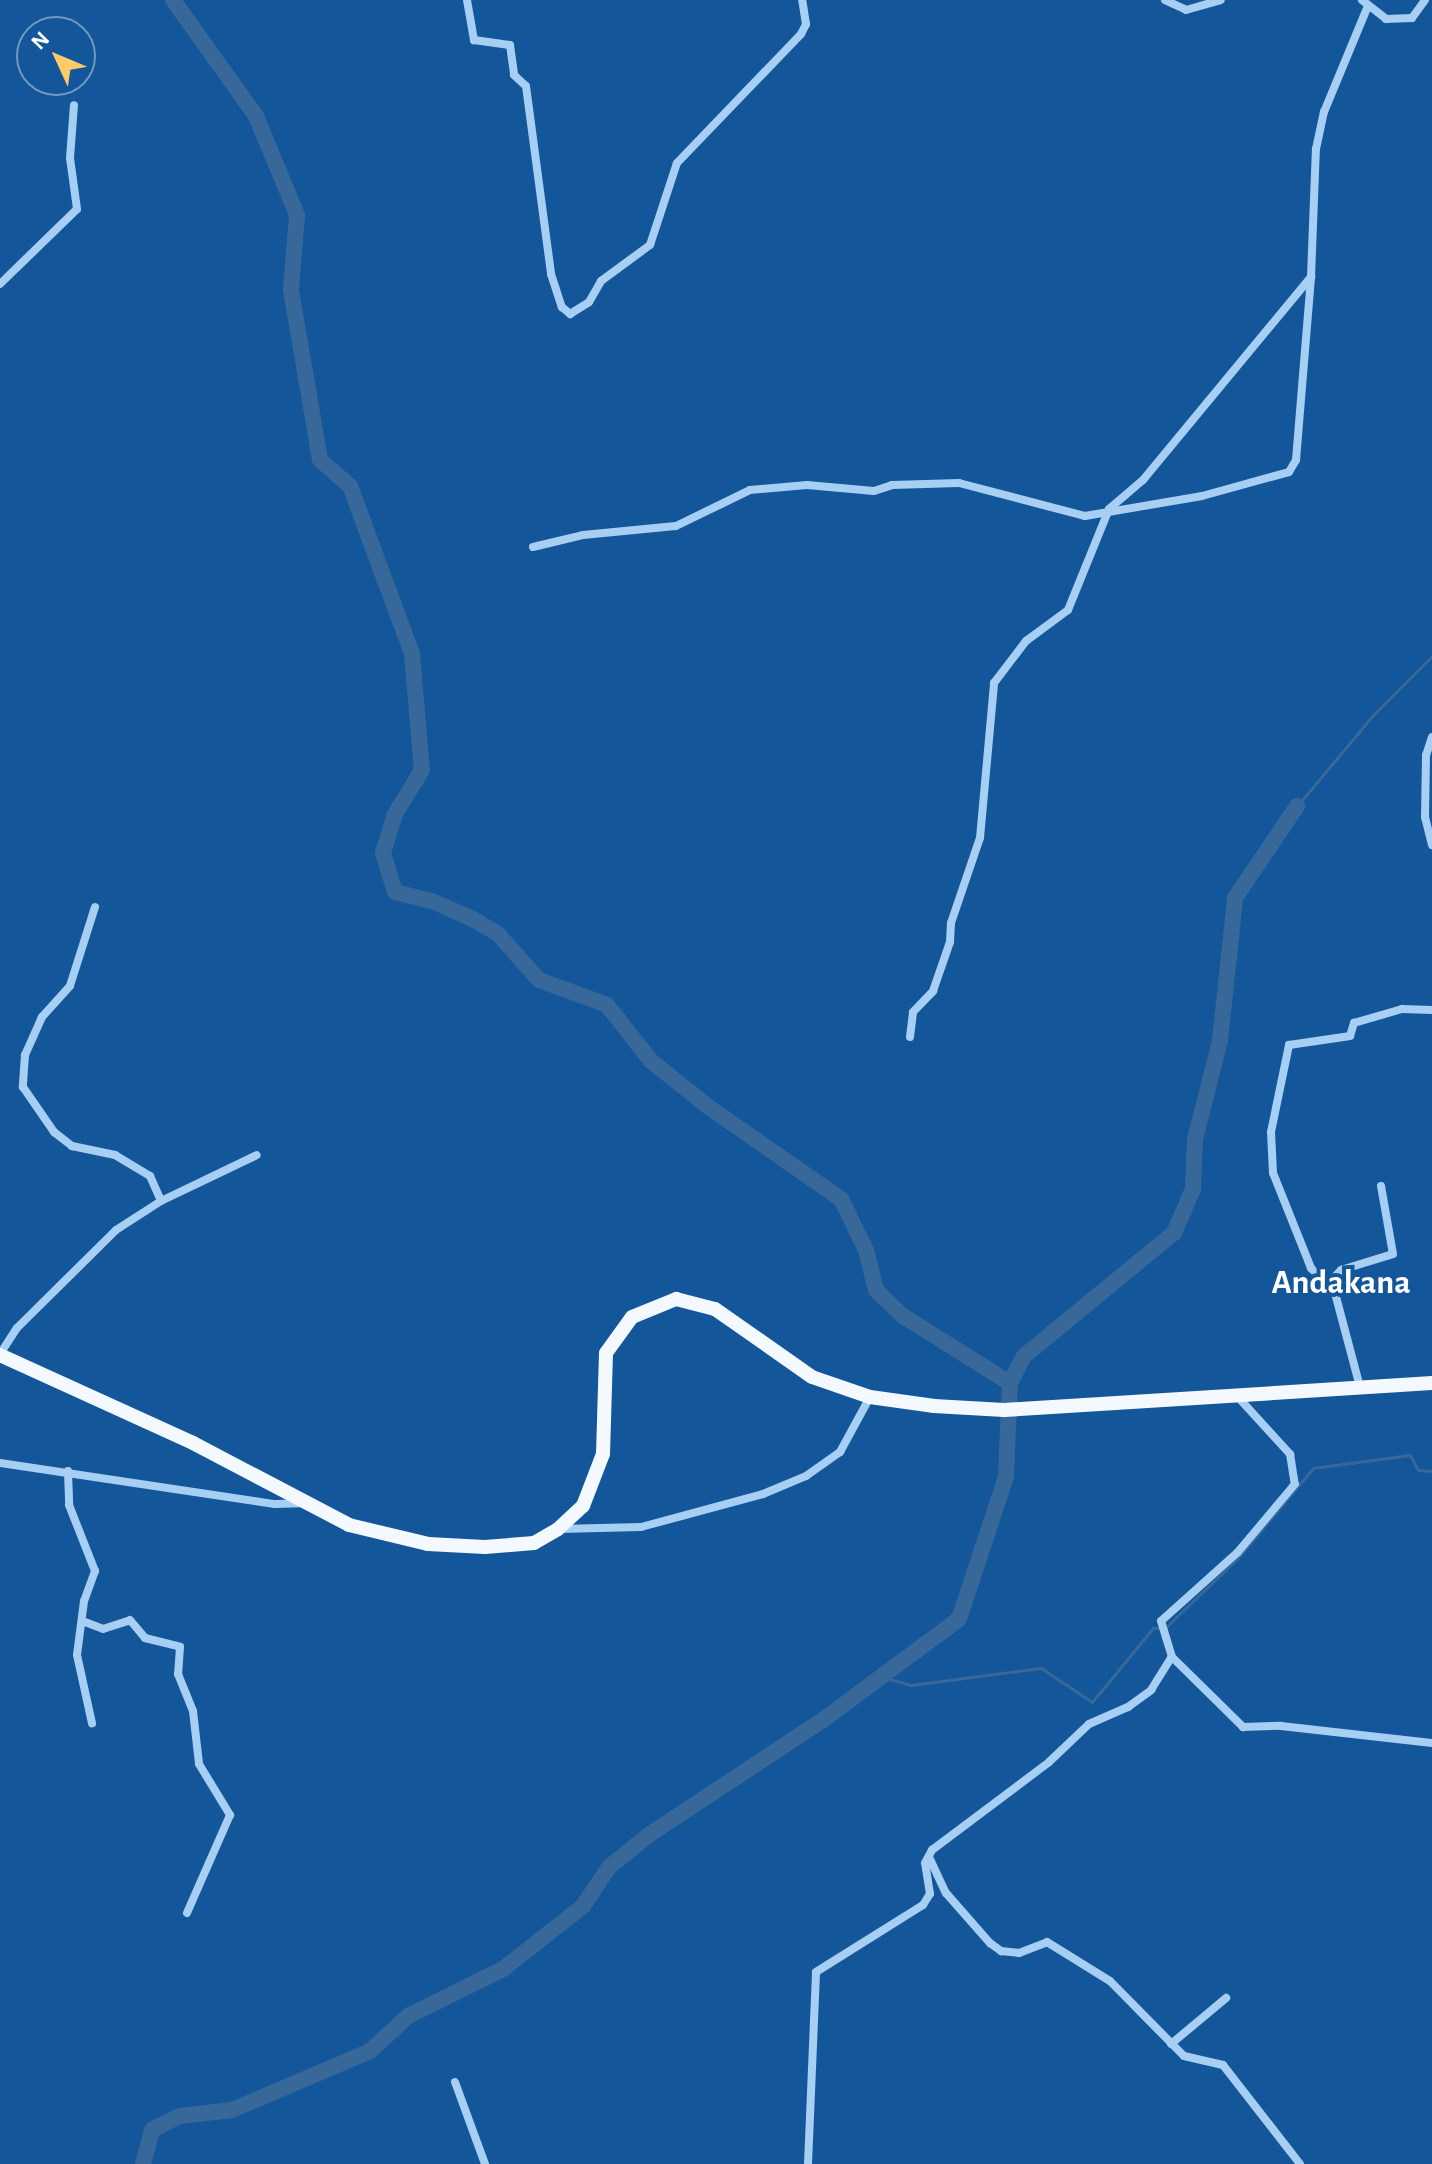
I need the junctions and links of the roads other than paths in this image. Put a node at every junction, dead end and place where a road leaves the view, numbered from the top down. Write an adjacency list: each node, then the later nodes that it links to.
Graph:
1 (467, 0): 2 (street)
2 (802, 0)
3 (1165, 0): 4 (street)
4 (1221, 0)
5 (1425, 0): 6 (street)
6 (1365, 4): 8 (street)
7 (74, 105): 9 (street)
8 (1311, 277): 10 (street); 10 (street)
9 (0, 284)
10 (1109, 509): 11 (street); 16 (street)
11 (533, 547)
12 (1432, 737): 13 (street)
13 (1432, 845)
14 (95, 907): 19 (street)
15 (1432, 1010): 20 (street)
16 (910, 1037)
17 (257, 1155): 19 (street)
18 (1381, 1186): 20 (street)
19 (161, 1201): 21 (street)
20 (1329, 1283): 23 (street)
21 (0, 1355): 28 (main road)
22 (1432, 1383): 23 (main road)
23 (1360, 1387): 24 (main road)
24 (1237, 1396): 25 (main road); 31 (street)
25 (870, 1397): 29 (street); 29 (main road)
26 (0, 1463): 27 (street)
27 (68, 1471): 28 (street); 30 (street)
28 (300, 1503): 29 (main road)
29 (558, 1529)
30 (85, 1622): 32 (street); 35 (street)
31 (1172, 1657): 33 (street); 34 (street)
32 (92, 1723)
33 (1432, 1743)
34 (929, 1857): 37 (street); 40 (street)
35 (187, 1913)
36 (1226, 1998): 37 (street)
37 (1171, 2044): 41 (street)
38 (455, 2082): 39 (street)
39 (485, 2164)
40 (808, 2164)
41 (1300, 2164)

